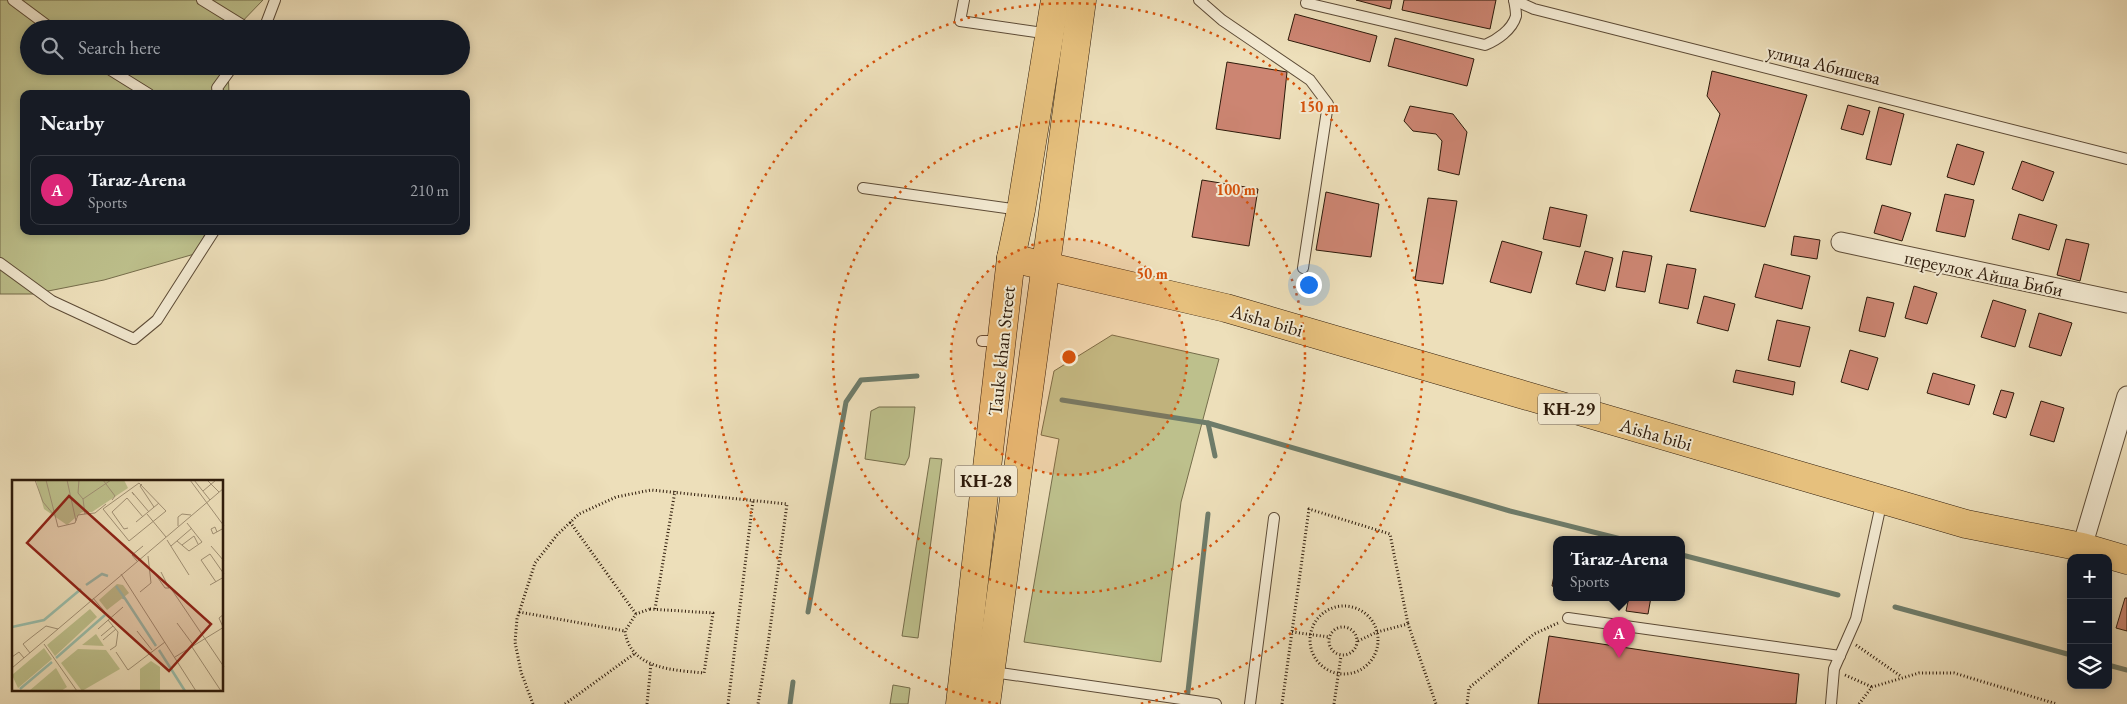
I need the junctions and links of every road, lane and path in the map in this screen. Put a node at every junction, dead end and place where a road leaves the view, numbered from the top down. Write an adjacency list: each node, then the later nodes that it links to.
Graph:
1 (13, 0): 10 (lane)
2 (202, 0): 11 (lane)
3 (275, 0): 12 (lane)
4 (964, 0): 13 (lane)
5 (1055, 0): 13 (main road, Tauke khan Street / КН-28)
6 (1082, 0): 24 (main road, Tauke khan Street / КН-28)
7 (1199, 0): 26 (lane)
8 (1514, 0): 9 (lane); 18 (lane, улица Абишева)
9 (1306, 3)
10 (40, 20)
11 (234, 20)
12 (267, 20)
13 (1051, 34): 20 (main road, Tauke khan Street / КН-28)
14 (118, 75): 16 (lane)
15 (226, 75): 17 (lane)
16 (143, 90)
17 (218, 90)
18 (2127, 159)
19 (863, 188): 20 (lane)
20 (1021, 210): 23 (main road, Tauke khan Street / КН-28)
21 (211, 235): 25 (lane)
22 (1841, 242): 27 (street, переулок Айша Биби)
23 (1011, 258): 24 (main road, Aisha bibi / КН-29); 53 (main road, Tauke khan Street / КН-28)
24 (1045, 266): 30 (main road, Aisha bibi / КН-29); 53 (main road, Tauke khan Street / КН-28)
25 (3, 267)
26 (1303, 268)
27 (2127, 303)
28 (2127, 396): 34 (street)
29 (675, 491): 31 (path); 33 (path); 36 (path)
30 (1882, 499): 34 (main road, Aisha bibi / КН-29); 46 (lane)
31 (753, 500): 60 (path); 61 (path)
32 (1274, 518): 66 (lane)
33 (570, 522): 37 (path); 38 (path)
34 (2082, 547): 35 (main road, Aisha bibi / КН-29)
35 (2127, 560)
36 (655, 609): 38 (path); 51 (path)
37 (520, 612): 41 (path); 57 (path)
38 (636, 614): 41 (path)
39 (1568, 618): 50 (lane); 70 (path)
40 (1408, 624): 42 (path); 43 (path); 69 (path)
41 (625, 631): 48 (path)
42 (1292, 632): 44 (path); 67 (path)
43 (1378, 632): 44 (path); 47 (path); 54 (path)
44 (1310, 634): 45 (path); 54 (path)
45 (1329, 637): 47 (path); 49 (path)
46 (1847, 639): 50 (lane); 55 (path)
47 (1358, 641): 49 (path)
48 (634, 654): 51 (path); 58 (path)
49 (1341, 656): 54 (path)
50 (1840, 656): 52 (lane)
51 (652, 664): 59 (path)
52 (1834, 669): 56 (path); 71 (lane)
53 (977, 670): 62 (main road, Tauke khan Street / КН-28); 63 (main road, Tauke khan Street / КН-28); 64 (lane)
54 (1338, 674): 68 (path)
55 (1902, 677): 56 (path); 73 (path)
56 (1872, 687): 72 (path)
57 (533, 704)
58 (565, 704)
59 (647, 704)
60 (728, 704)
61 (758, 704)
62 (960, 704)
63 (986, 704)
64 (1211, 704): 65 (lane)
65 (1216, 704)
66 (1250, 704)
67 (1282, 704)
68 (1334, 704)
69 (1436, 704)
70 (1467, 704)
71 (1831, 704)
72 (1859, 704)
73 (2057, 704)

